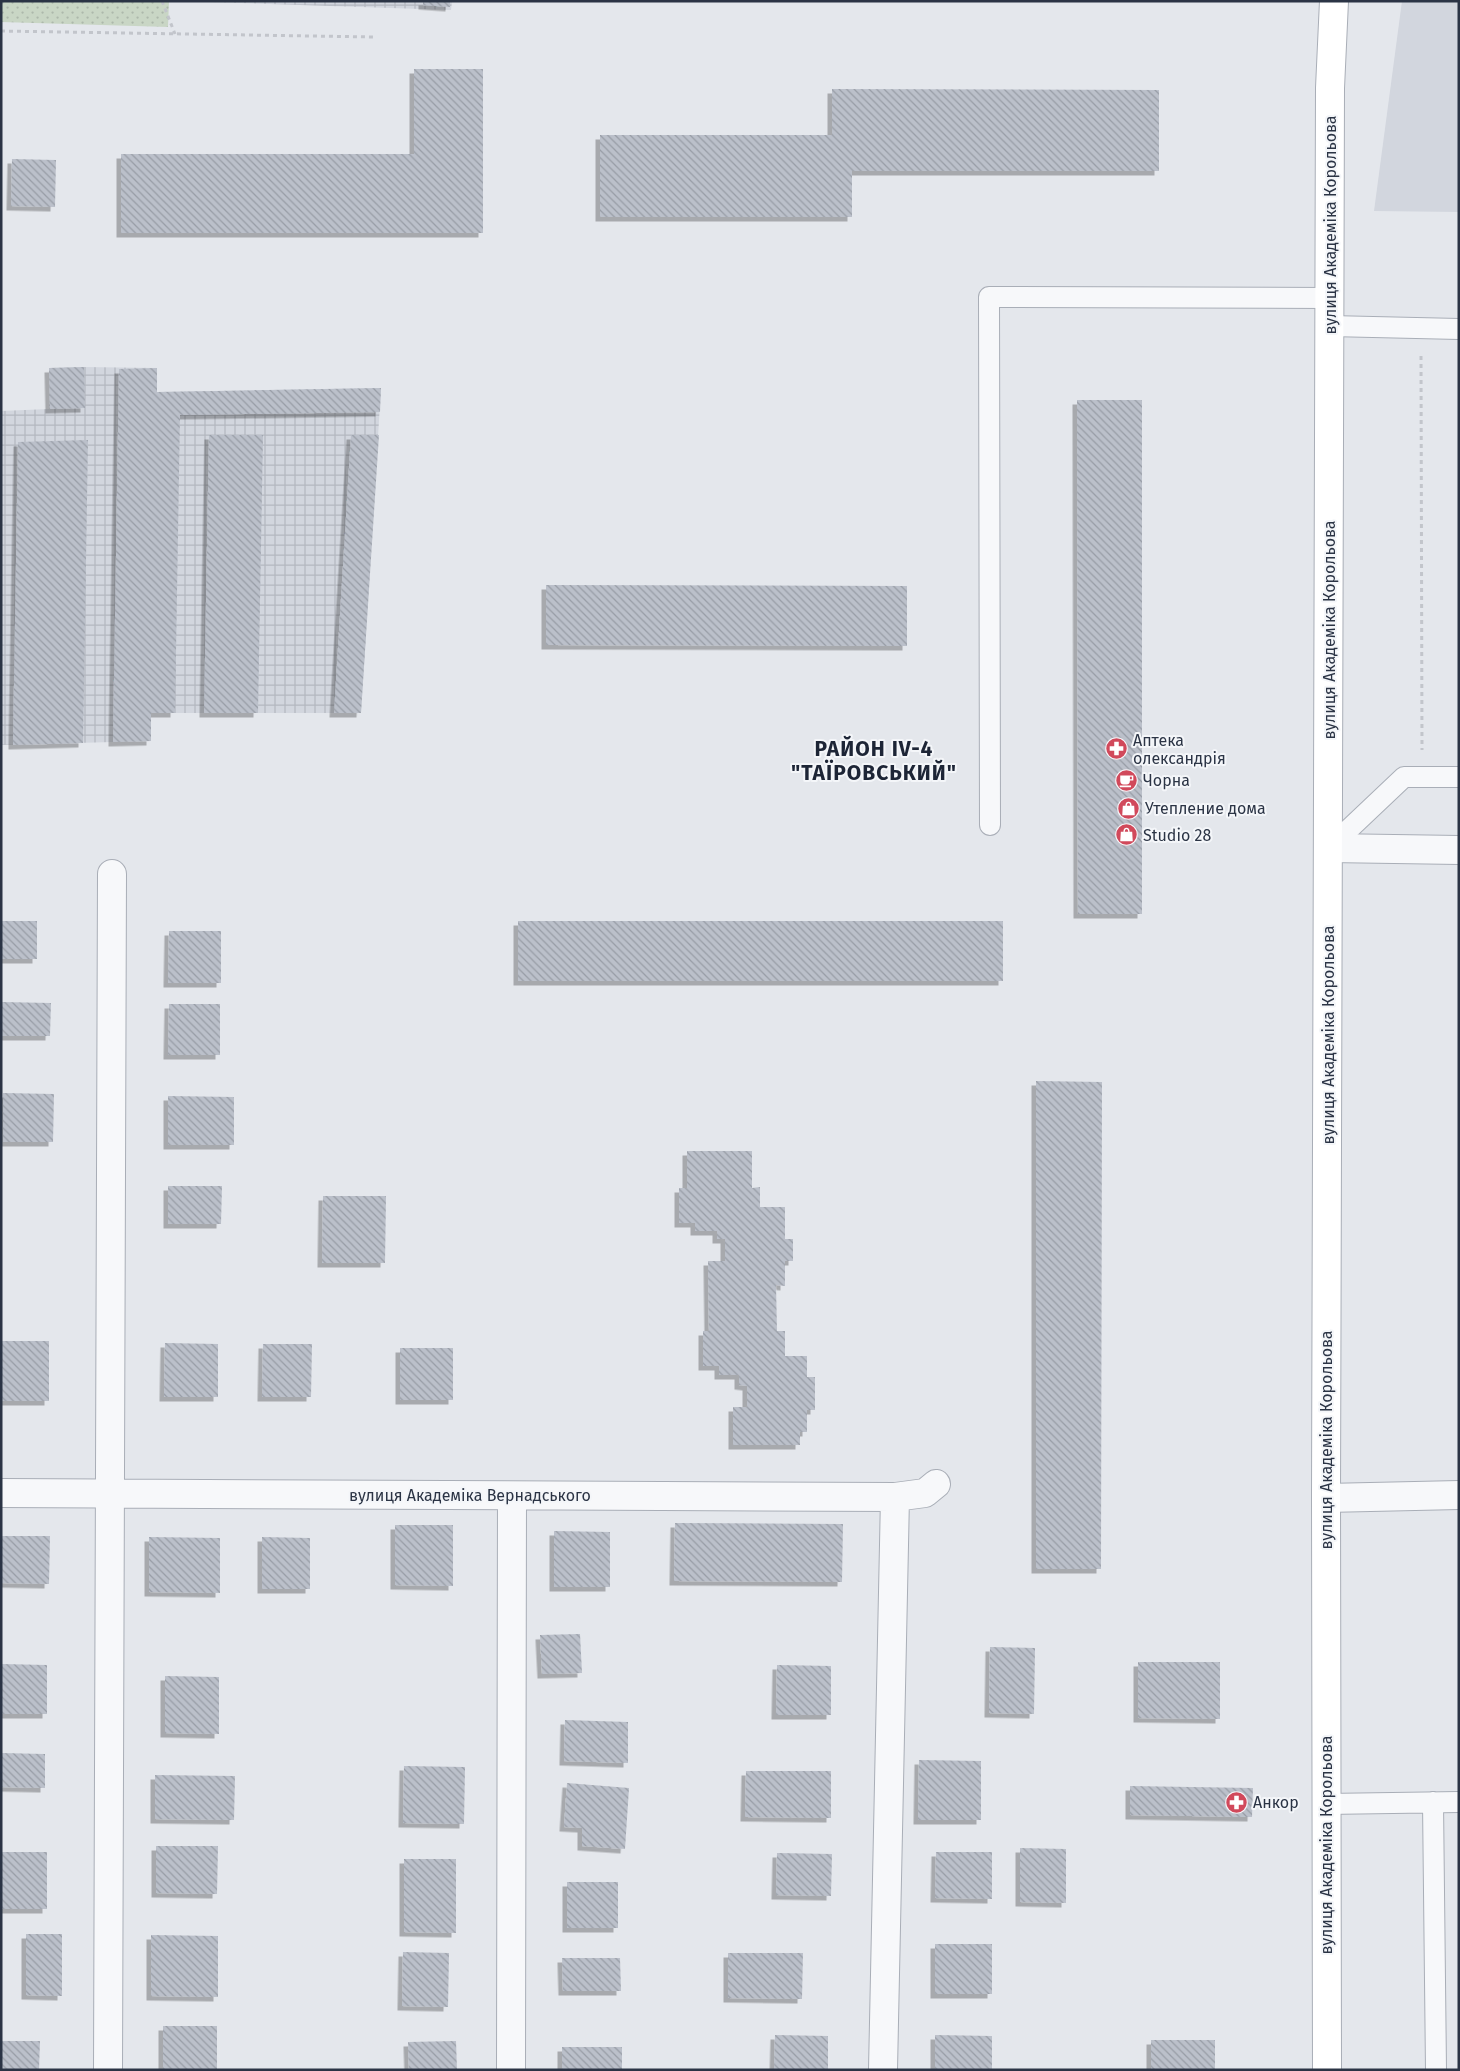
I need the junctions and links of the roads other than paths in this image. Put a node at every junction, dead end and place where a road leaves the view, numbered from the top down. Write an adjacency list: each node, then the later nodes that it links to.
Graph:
1 (1334, 1): 2 (main road, вулиця Академіка Корольова)
2 (1330, 298): 3 (main road, вулиця Академіка Корольова); 6 (lane)
3 (1330, 326): 4 (lane); 7 (main road, вулиця Академіка Корольова)
4 (1459, 329)
5 (1459, 777): 7 (lane)
6 (990, 825)
7 (1329, 848): 8 (street); 16 (main road, вулиця Академіка Корольова)
8 (1459, 850)
9 (112, 874): 12 (street)
10 (936, 1484): 15 (street, вулиця Академіка Вернадського)
11 (1, 1493): 12 (street, вулиця Академіка Вернадського)
12 (110, 1494): 13 (street, вулиця Академіка Вернадського); 20 (street)
13 (512, 1496): 15 (street, вулиця Академіка Вернадського); 21 (street)
14 (1459, 1496): 16 (street)
15 (895, 1497): 22 (street)
16 (1326, 1498): 19 (main road, вулиця Академіка Корольова)
17 (1433, 1802): 18 (lane); 19 (lane); 24 (lane)
18 (1459, 1802)
19 (1326, 1804): 23 (main road, вулиця Академіка Корольова)
20 (108, 2070)
21 (511, 2070)
22 (883, 2070)
23 (1327, 2070)
24 (1436, 2070)

